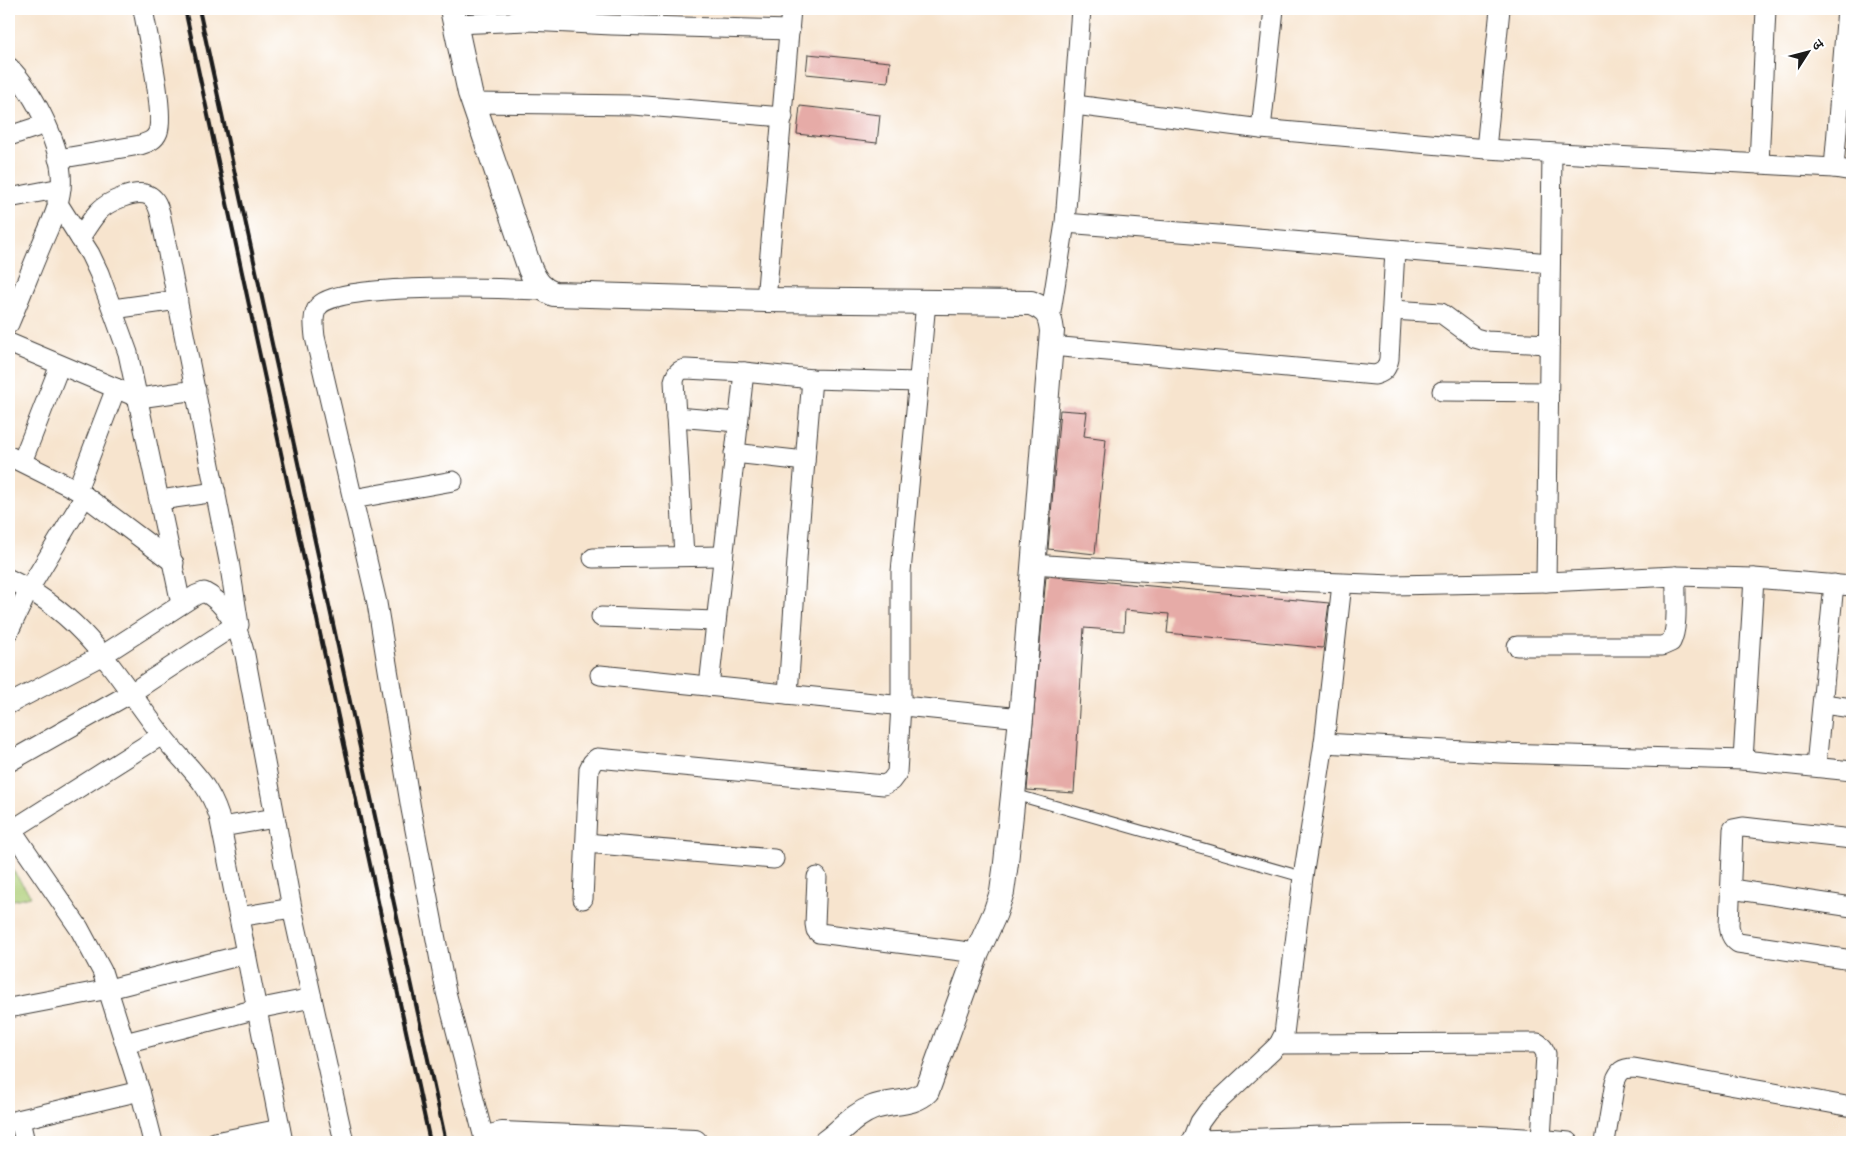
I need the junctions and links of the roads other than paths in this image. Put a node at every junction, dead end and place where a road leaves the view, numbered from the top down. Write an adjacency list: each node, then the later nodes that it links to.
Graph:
1 (143, 9): 19 (street)
2 (791, 9): 9 (street)
3 (1082, 9): 12 (street)
4 (1274, 9): 15 (street)
5 (1500, 9): 17 (street)
6 (1766, 9): 20 (street)
7 (1846, 9): 21 (street)
8 (454, 16): 9 (street); 11 (street)
9 (790, 30): 13 (street)
10 (9, 67): 14 (street)
11 (473, 103): 13 (street); 30 (street)
12 (1075, 105): 15 (street); 24 (street)
13 (783, 117): 32 (street)
14 (46, 124): 16 (street); 19 (street)
15 (1261, 129): 17 (street)
16 (9, 136)
17 (1486, 149): 18 (street)
18 (1552, 154): 20 (street); 27 (street)
19 (58, 159): 22 (street)
20 (1758, 164): 21 (street)
21 (1843, 170)
22 (59, 195): 23 (street); 25 (street); 28 (street)
23 (9, 198)
24 (1065, 224): 26 (street); 36 (street)
25 (80, 238): 31 (street); 34 (street)
26 (1395, 250): 27 (street); 35 (street)
27 (1550, 263): 39 (street)
28 (28, 278): 29 (street); 37 (street)
29 (9, 287)
30 (543, 290): 32 (street); 58 (street)
31 (178, 300): 34 (street); 46 (street)
32 (766, 300): 33 (street)
33 (926, 302): 36 (street); 44 (street)
34 (112, 309): 49 (street)
35 (1392, 310): 39 (street); 40 (street)
36 (1050, 318): 40 (street)
37 (9, 324)
38 (9, 343): 41 (street)
39 (1549, 344): 48 (street)
40 (1051, 346): 64 (street)
41 (60, 364): 45 (street); 53 (street)
42 (744, 372): 43 (street); 50 (street); 51 (street)
43 (812, 378): 44 (street); 54 (street)
44 (917, 382): 85 (street)
45 (116, 388): 49 (street); 57 (street)
46 (196, 390): 49 (street); 56 (street)
47 (1442, 391): 48 (street)
48 (1549, 392): 68 (street)
49 (139, 398): 59 (street)
50 (676, 417): 51 (street); 60 (street)
51 (738, 422): 52 (street)
52 (734, 453): 54 (street); 61 (street)
53 (15, 459): 57 (street)
54 (805, 461): 82 (street)
55 (453, 481): 58 (street)
56 (216, 492): 59 (street); 75 (street)
57 (81, 493): 63 (street); 71 (street)
58 (353, 499): 128 (street)
59 (160, 500): 63 (street)
60 (684, 556): 61 (street); 62 (street)
61 (723, 556): 74 (street)
62 (593, 558)
63 (174, 563): 72 (street)
64 (1032, 564): 69 (street); 87 (street)
65 (1676, 576): 66 (street); 68 (street); 77 (street)
66 (1754, 578): 70 (street); 90 (street)
67 (9, 579): 71 (street)
68 (1546, 582): 69 (street)
69 (1342, 584): 89 (street)
70 (1843, 585): 84 (street)
71 (29, 589): 76 (street); 78 (street)
72 (182, 604): 75 (street); 78 (street)
73 (601, 617): 74 (street)
74 (716, 622): 80 (street)
75 (238, 630): 81 (street); 95 (street)
76 (9, 631)
77 (1517, 646)
78 (103, 655): 81 (street); 83 (street)
79 (600, 675): 80 (street)
80 (709, 686): 82 (street)
81 (131, 693): 88 (street); 91 (street)
82 (788, 694): 85 (street)
83 (9, 704)
84 (1823, 704): 86 (street); 92 (street)
85 (901, 705): 87 (street); 99 (street)
86 (1852, 708)
87 (1021, 718): 94 (street)
88 (162, 735): 96 (street); 97 (street)
89 (1324, 743): 90 (street); 102 (street)
90 (1743, 760): 92 (street)
91 (9, 762)
92 (1816, 766): 93 (street)
93 (1852, 771)
94 (1013, 794): 102 (lane); 108 (street)
95 (275, 818): 96 (street); 105 (street)
96 (222, 827): 107 (street)
97 (11, 828): 111 (street)
98 (1852, 839): 103 (street)
99 (586, 842): 100 (street); 104 (street)
100 (774, 859)
101 (817, 877): 108 (street)
102 (1303, 877): 116 (street)
103 (1731, 889): 106 (street); 110 (street)
104 (583, 899)
105 (292, 908): 107 (street); 112 (street)
106 (1852, 908)
107 (239, 917): 109 (street)
108 (977, 953): 130 (street)
109 (246, 954): 111 (street); 114 (street)
110 (1852, 960)
111 (109, 989): 113 (street); 115 (street)
112 (312, 998): 114 (street); 127 (street)
113 (9, 1008)
114 (257, 1009): 115 (street); 120 (street)
115 (125, 1043): 117 (street)
116 (1279, 1044): 122 (street); 123 (street)
117 (140, 1091): 119 (street); 125 (street)
118 (1852, 1107): 132 (street)
119 (15, 1121): 124 (street)
120 (282, 1136): 126 (street)
121 (1396, 1138): 122 (street); 123 (street)
122 (1541, 1139): 131 (street)
123 (1192, 1141)
124 (25, 1142)
125 (154, 1142)
126 (215, 1142)
127 (344, 1142)
128 (486, 1142): 129 (street)
129 (695, 1142)
130 (827, 1142)
131 (1570, 1142)
132 (1605, 1142)

